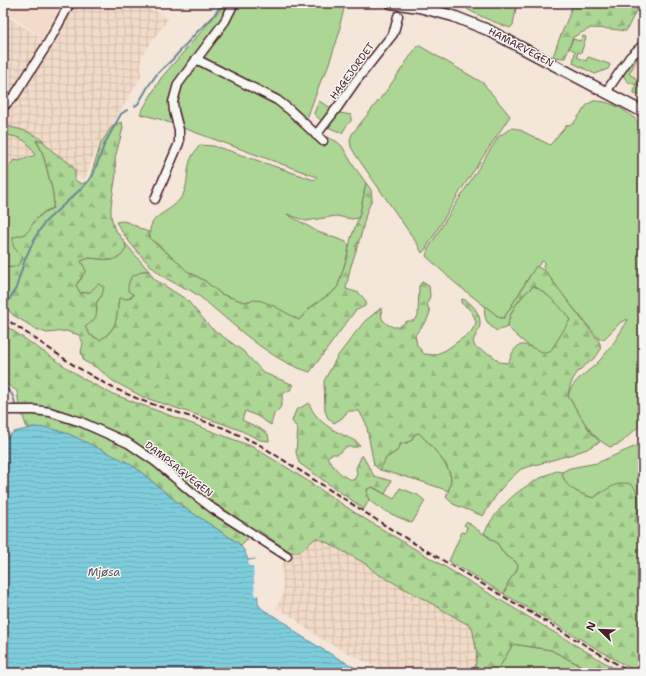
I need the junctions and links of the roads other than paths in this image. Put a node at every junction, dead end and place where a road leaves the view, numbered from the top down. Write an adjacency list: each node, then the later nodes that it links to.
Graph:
1 (70, 3): 8 (street)
2 (234, 3): 6 (street)
3 (391, 3): 7 (main road, HAMARVEGEN)
4 (398, 16): 10 (street, HAGEJORDET)
5 (643, 46): 7 (street)
6 (196, 59): 10 (street); 12 (street)
7 (606, 92): 9 (main road, HAMARVEGEN)
8 (3, 107)
9 (643, 112)
10 (316, 135): 11 (street)
11 (323, 141)
12 (156, 199)
13 (3, 410): 14 (street, DAMPSAGVEGEN)
14 (287, 556)

